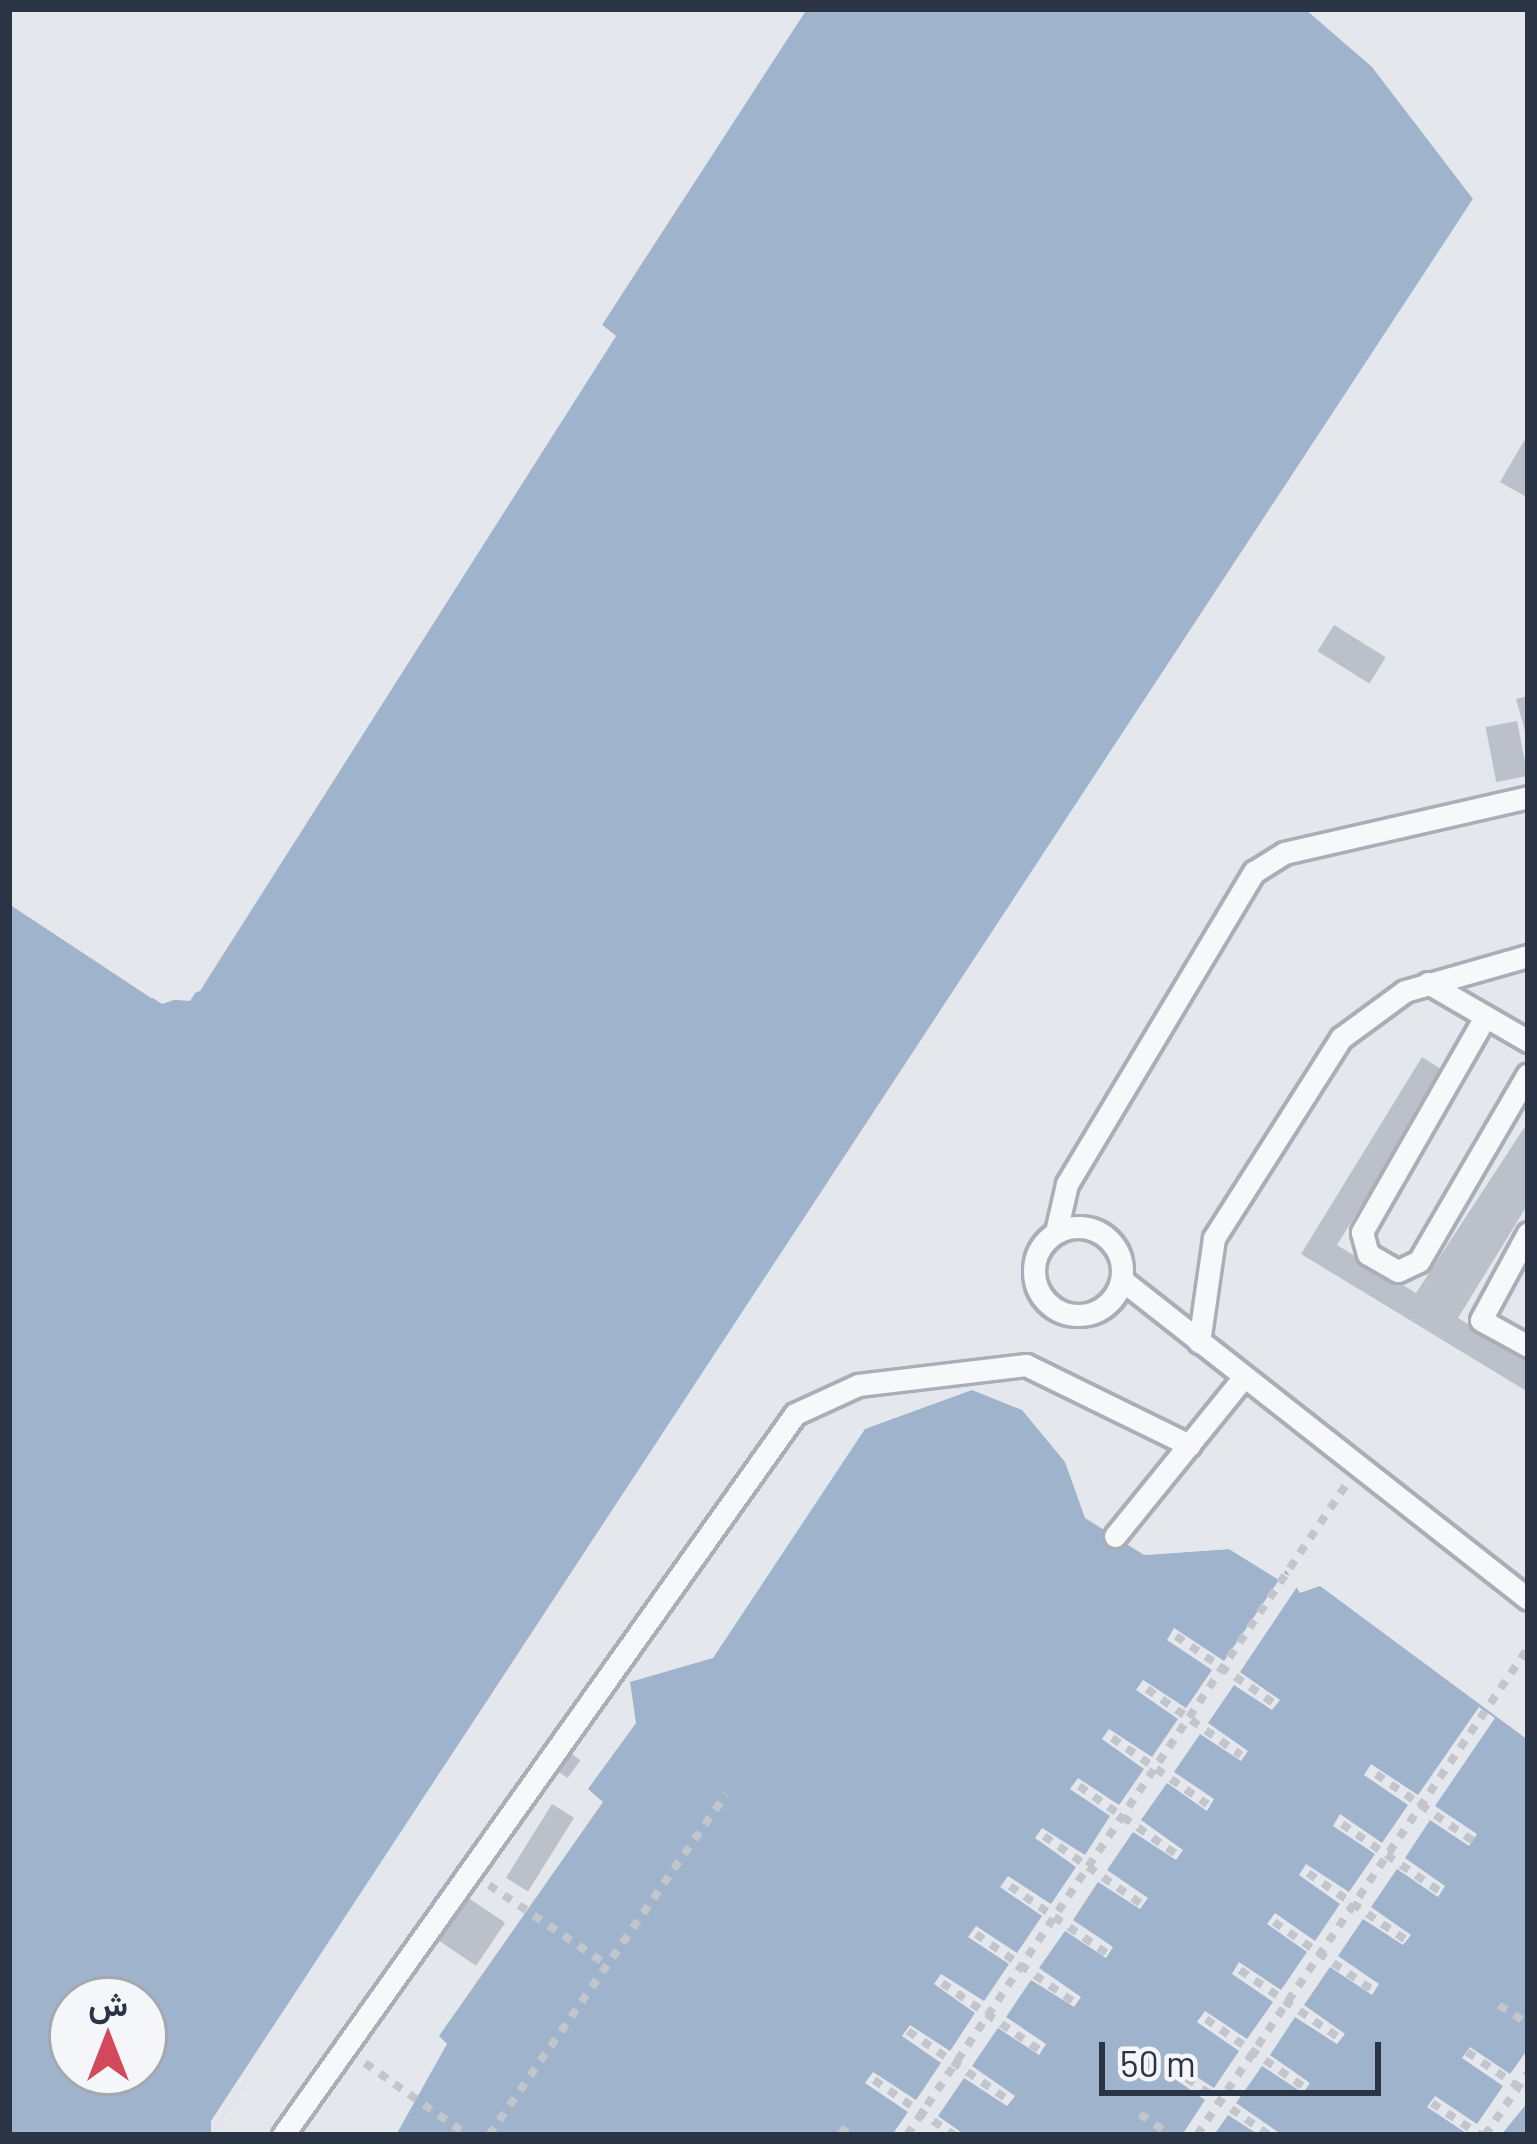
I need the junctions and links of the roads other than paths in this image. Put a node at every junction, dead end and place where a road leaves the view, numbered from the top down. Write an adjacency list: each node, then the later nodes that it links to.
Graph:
1 (1528, 797): 7 (lane)
2 (1528, 956): 3 (lane)
3 (1428, 983): 4 (lane); 10 (lane)
4 (1485, 1017): 5 (lane); 6 (lane)
5 (1528, 1042)
6 (1528, 1074)
7 (1056, 1232): 9 (lane); 9 (lane)
8 (1528, 1233): 11 (lane)
9 (1122, 1280): 10 (lane)
10 (1199, 1342): 12 (lane)
11 (1528, 1346)
12 (1244, 1378): 13 (lane); 15 (lane)
13 (1189, 1445): 14 (lane); 16 (lane)
14 (1115, 1536)
15 (1528, 1599)
16 (283, 2135)

